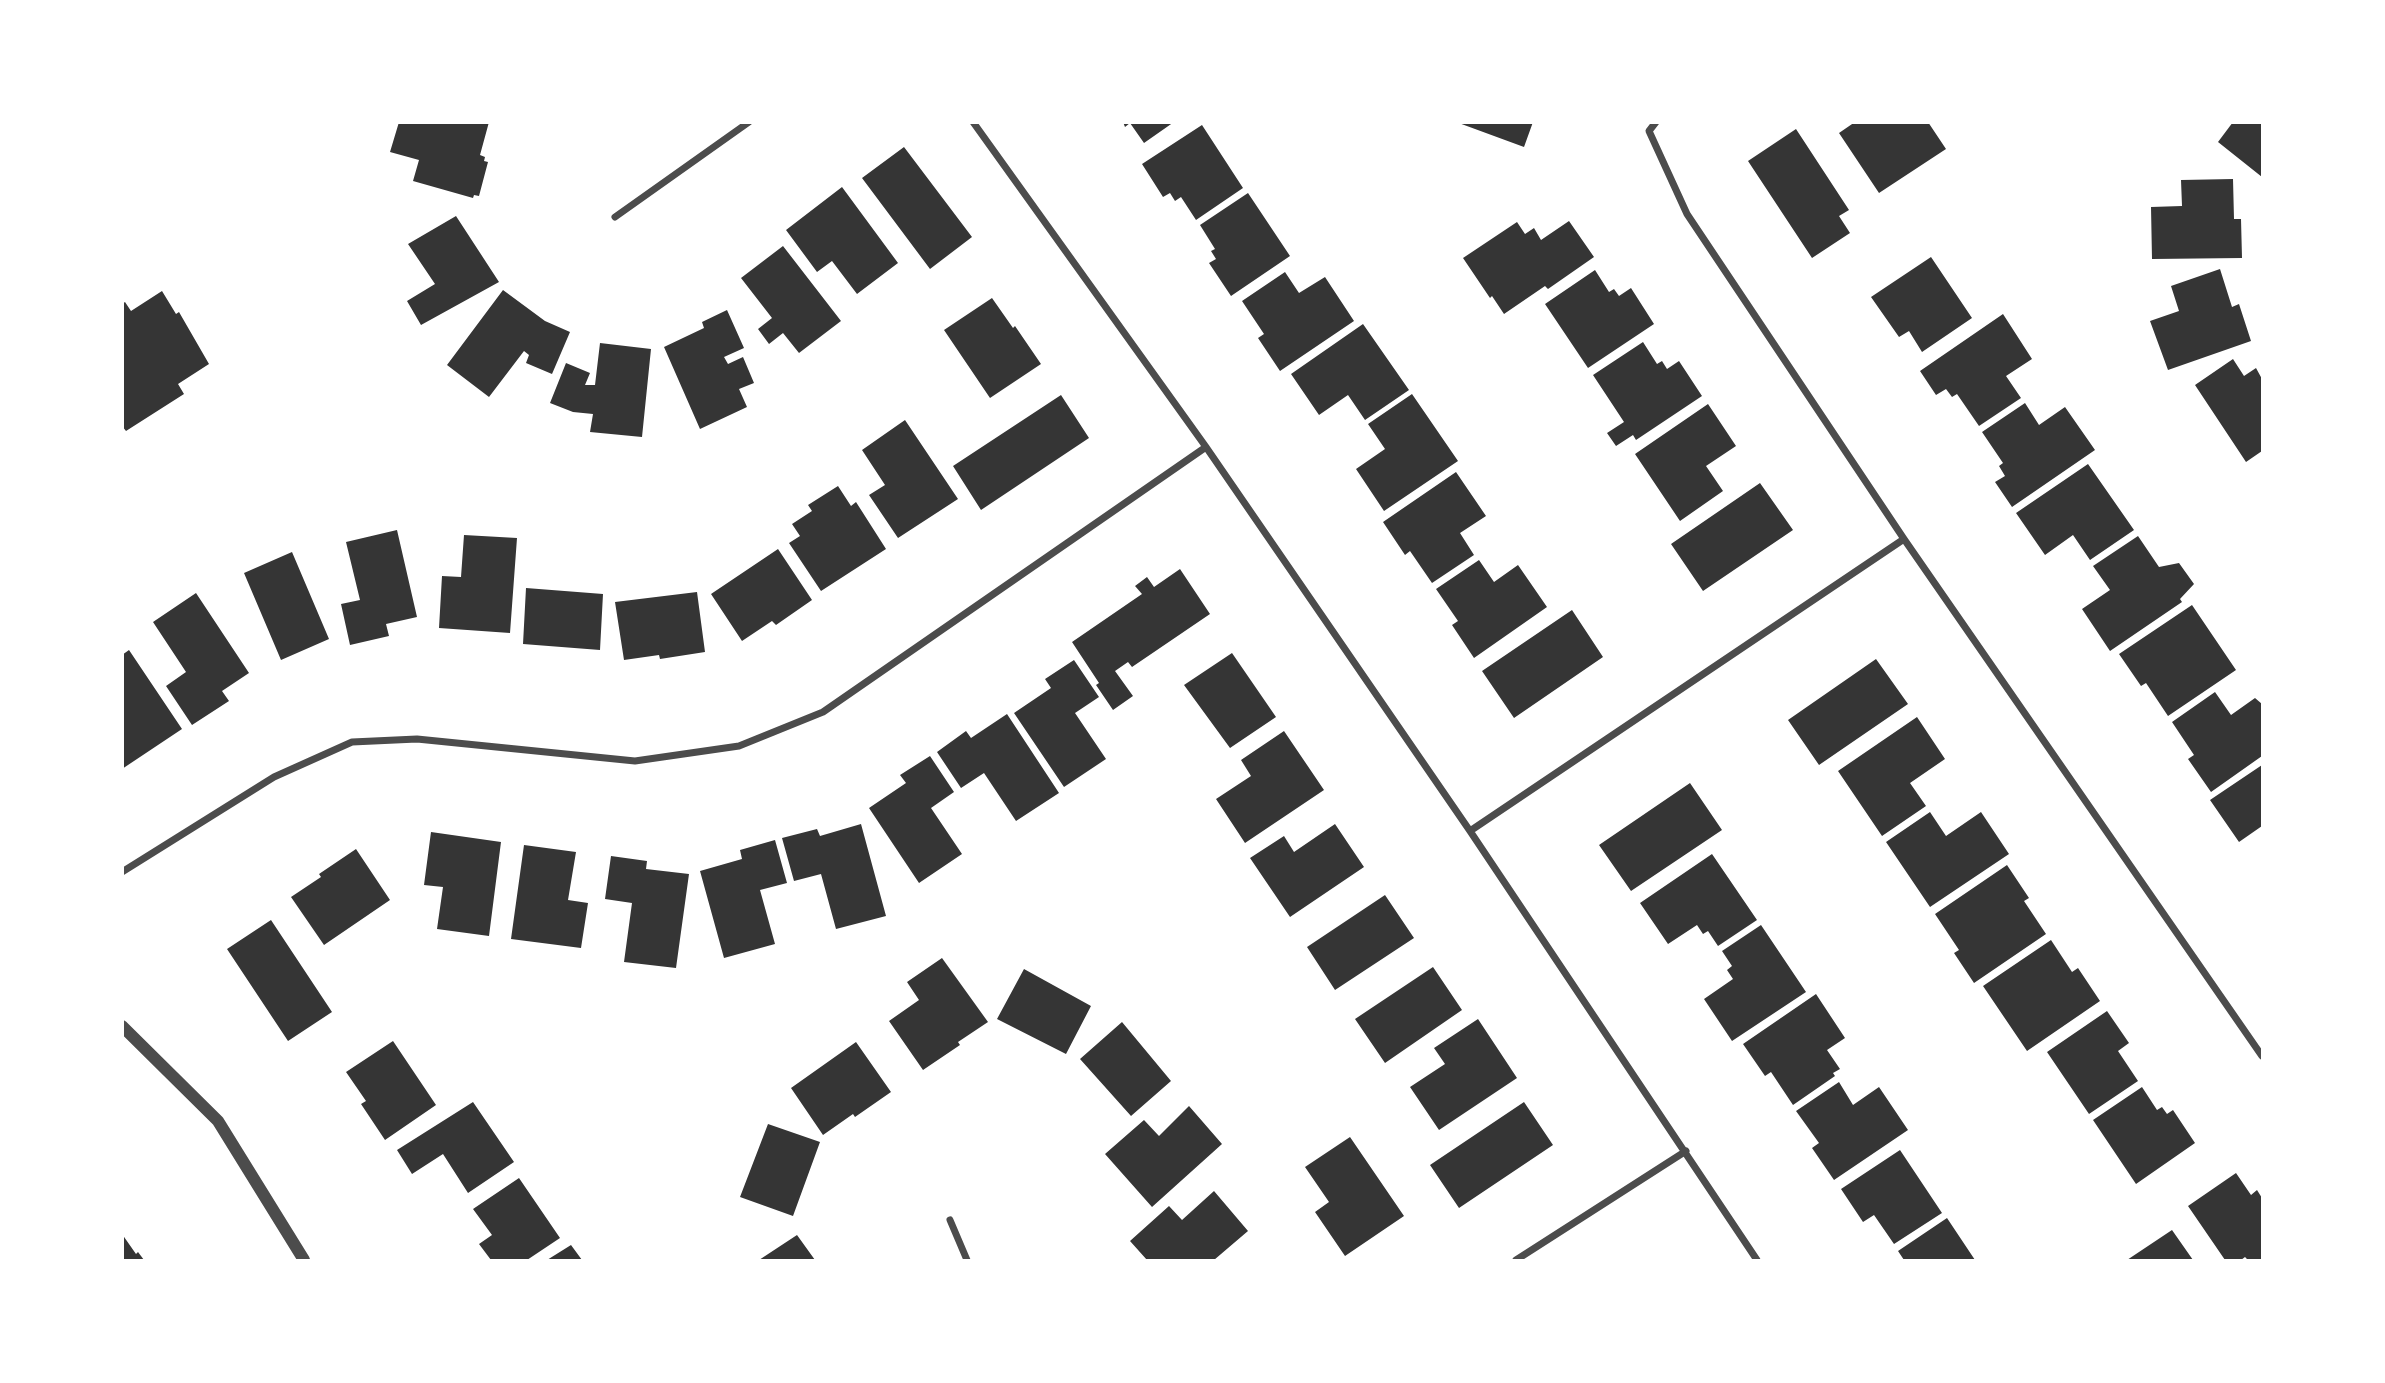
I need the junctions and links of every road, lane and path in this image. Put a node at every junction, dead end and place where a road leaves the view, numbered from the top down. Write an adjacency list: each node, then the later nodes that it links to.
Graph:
1 (749, 122): 4 (street)
2 (973, 122): 5 (street)
3 (1656, 122): 6 (street)
4 (615, 217)
5 (1206, 447): 7 (street); 8 (street)
6 (1905, 540): 7 (street); 10 (street)
7 (1470, 831): 11 (street)
8 (122, 872)
9 (122, 1026): 13 (street)
10 (2263, 1056)
11 (1686, 1151): 15 (street); 16 (street)
12 (950, 1220): 14 (street)
13 (304, 1261)
14 (967, 1261)
15 (1516, 1261)
16 (1757, 1261)

